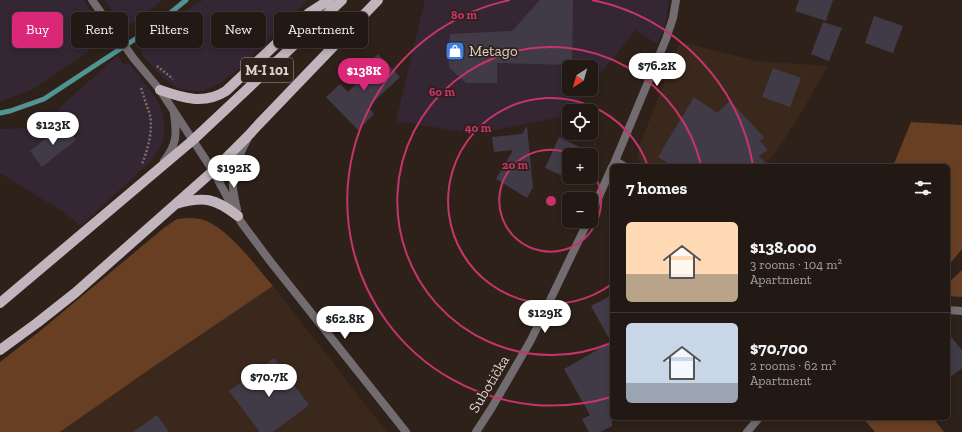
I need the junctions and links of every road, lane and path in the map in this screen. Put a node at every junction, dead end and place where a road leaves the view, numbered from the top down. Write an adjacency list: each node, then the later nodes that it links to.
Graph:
1 (92, 0): 7 (street)
2 (329, 0): 7 (main road)
3 (342, 0): 10 (main road, M-I 101)
4 (378, 0): 9 (main road, M-I 101)
5 (676, 0): 11 (street)
6 (140, 82): 12 (path)
7 (160, 90): 8 (street)
8 (174, 112): 10 (street); 15 (street)
9 (248, 136): 13 (main road, M-I 101); 18 (street)
10 (193, 140): 13 (street); 15 (main road, M-I 101)
11 (613, 164)
12 (142, 166)
13 (213, 171): 17 (main road, M-I 101); 18 (street)
14 (610, 172): 16 (street)
15 (152, 175): 20 (main road, M-I 101)
16 (598, 198)
17 (174, 205): 18 (main road); 23 (main road, M-I 101)
18 (238, 216): 25 (street)
19 (585, 228): 26 (street, Subotička)
20 (0, 303)
21 (950, 310): 22 (street)
22 (962, 310)
23 (0, 350)
24 (757, 420): 27 (street)
25 (406, 432)
26 (476, 432)
27 (746, 432)

